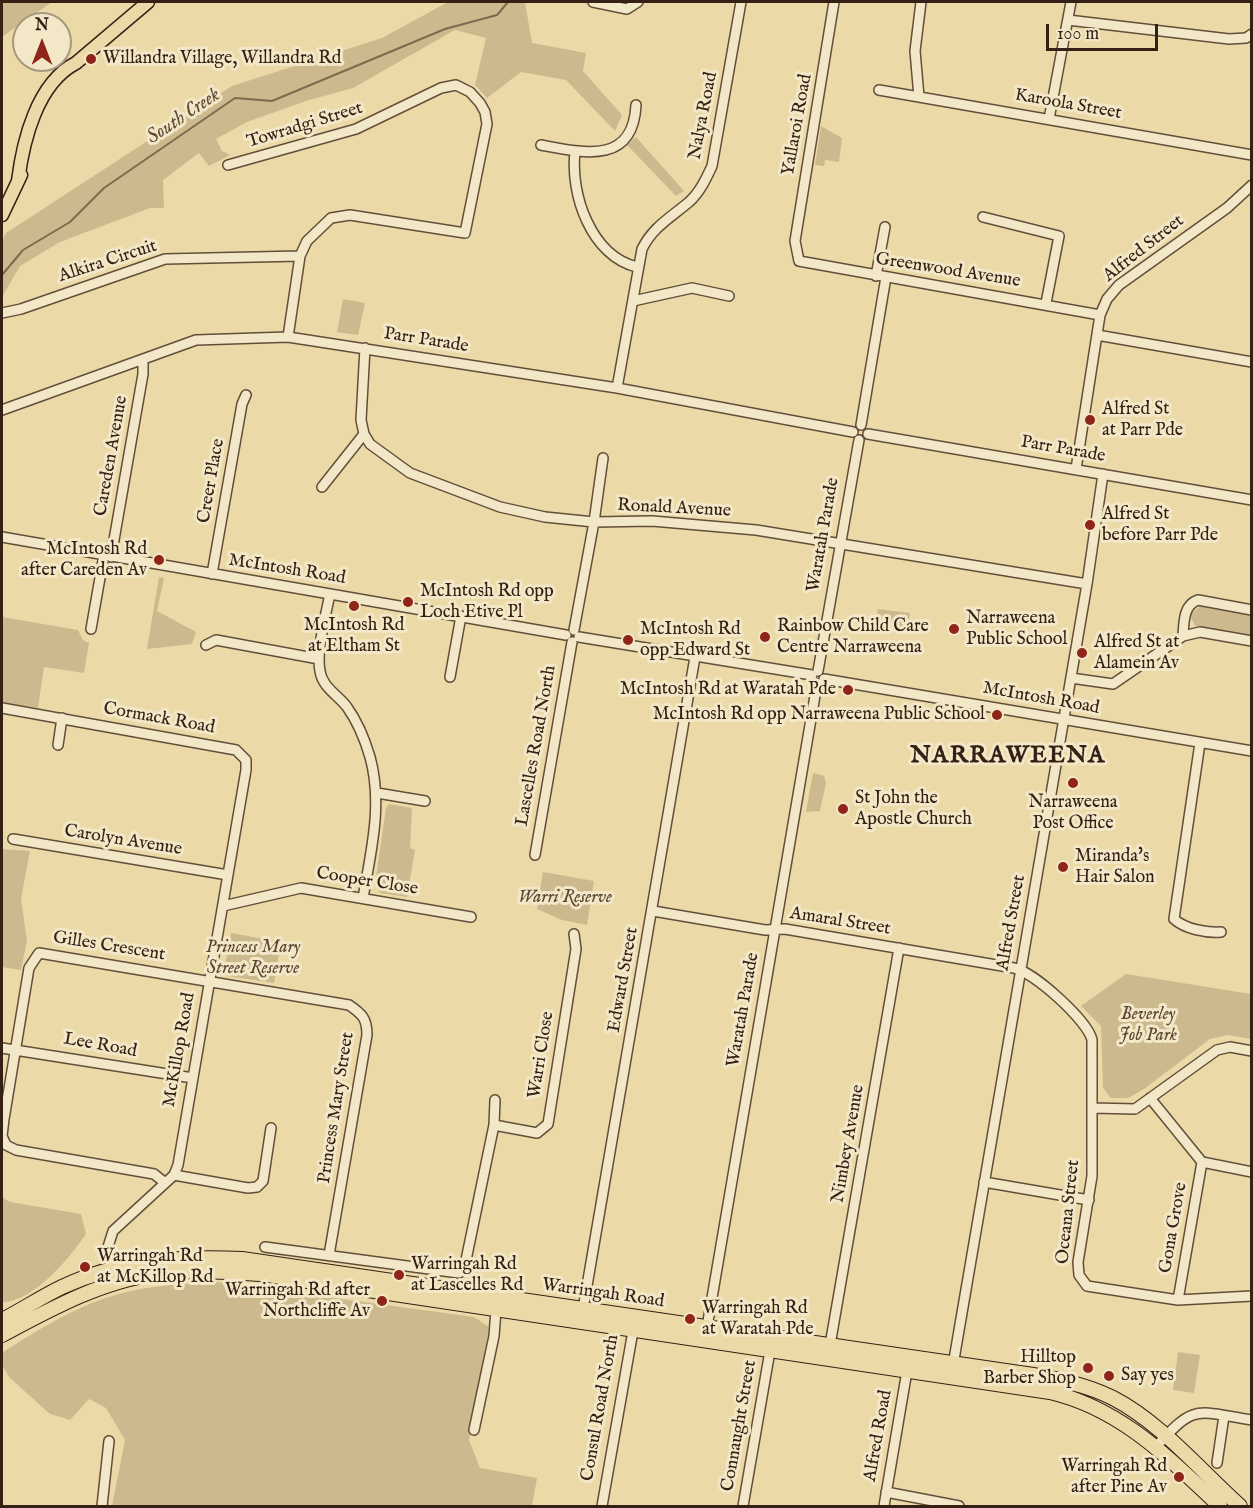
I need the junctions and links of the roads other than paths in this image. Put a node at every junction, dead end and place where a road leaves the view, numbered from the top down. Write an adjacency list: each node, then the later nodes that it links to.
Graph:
1 (148, 2): 20 (main road)
2 (592, 2): 3 (street)
3 (638, 2)
4 (741, 2): 25 (street, Nalya Road)
5 (834, 2): 23 (street, Yallaroi Road)
6 (921, 2): 11 (street)
7 (1071, 2): 8 (street)
8 (1068, 20): 9 (street); 13 (street)
9 (1251, 34)
10 (879, 90): 11 (street, Karoola Street)
11 (919, 97): 13 (street, Karoola Street)
12 (636, 105): 15 (street)
13 (1049, 118): 16 (street, Karoola Street)
14 (542, 145): 15 (street)
15 (575, 152): 25 (street)
16 (1251, 155)
17 (228, 165): 24 (street, Towradgi Street)
18 (1251, 185): 19 (street, Alfred Street)
19 (1248, 194): 31 (street, Alfred Street)
20 (2, 215)
21 (983, 217): 29 (street)
22 (885, 227): 26 (street)
23 (796, 253): 26 (street, Greenwood Avenue)
24 (300, 256): 30 (street, Alkira Circuit); 33 (street, Towradgi Street)
25 (637, 267): 28 (street, Nalya Road)
26 (881, 277): 29 (street, Greenwood Avenue); 40 (street)
27 (729, 296): 28 (street)
28 (633, 301): 37 (street, Nalya Road)
29 (1046, 303): 31 (street, Greenwood Avenue)
30 (2, 313)
31 (1100, 315): 32 (street, Alfred Street)
32 (1097, 335): 36 (street); 46 (street, Alfred Street)
33 (288, 337): 34 (street, Parr Parade); 35 (street, Parr Parade)
34 (365, 348): 37 (street, Parr Parade); 42 (street)
35 (143, 360): 39 (street, Parr Parade); 53 (street, Careden Avenue)
36 (1251, 362)
37 (617, 388): 41 (street, Parr Parade)
38 (246, 395): 54 (street, Creer Place)
39 (2, 411)
40 (861, 425): 41 (street); 43 (street)
41 (853, 432): 44 (street)
42 (364, 434): 48 (street); 50 (street, Ronald Avenue)
43 (868, 434): 44 (street); 46 (street, Parr Parade)
44 (859, 440): 52 (street, Waratah Parade)
45 (603, 458): 50 (street, Lascelles Road North)
46 (1076, 469): 47 (street, Parr Parade)
47 (1103, 474): 49 (street, Parr Parade); 55 (street, Alfred Street)
48 (322, 487)
49 (1251, 500)
50 (594, 522): 52 (street, Ronald Avenue); 60 (street, Lascelles Road North)
51 (2, 537): 53 (street, McIntosh Road)
52 (841, 543): 55 (street, Ronald Avenue); 67 (street, Waratah Parade)
53 (108, 556): 54 (street, McIntosh Road); 59 (street, Careden Avenue)
54 (212, 574): 56 (street, McIntosh Road)
55 (1087, 584): 68 (street, Alfred Street)
56 (330, 594): 58 (street, McIntosh Road); 65 (street)
57 (1251, 610): 61 (street)
58 (461, 616): 60 (street, McIntosh Road); 66 (street)
59 (91, 629)
60 (573, 636): 64 (street, McIntosh Road); 79 (street, Lascelles Road North)
61 (1183, 636): 62 (street); 68 (street)
62 (1251, 641)
63 (206, 645): 65 (street)
64 (695, 657): 67 (street, McIntosh Road); 83 (street, Edward Street)
65 (319, 659): 76 (street)
66 (450, 676)
67 (818, 677): 71 (street, McIntosh Road); 85 (street, Waratah Parade)
68 (1071, 678): 71 (street, Alfred Street)
69 (2, 708): 70 (street, Cormack Road)
70 (62, 718): 73 (street); 75 (street, Cormack Road)
71 (1064, 720): 72 (street, McIntosh Road); 89 (street, Alfred Street)
72 (1200, 743): 74 (street, McIntosh Road); 86 (street)
73 (58, 745)
74 (1251, 751)
75 (246, 760): 80 (street, McKillop Road)
76 (377, 793): 77 (street); 81 (street)
77 (425, 801)
78 (13, 839): 80 (street, Carolyn Avenue)
79 (535, 855)
80 (228, 875): 82 (street, McKillop Road)
81 (363, 898): 82 (street, Cooper Close); 84 (street, Cooper Close)
82 (224, 906): 90 (street, McKillop Road)
83 (653, 911): 85 (street, Amaral Street); 114 (street, Edward Street)
84 (471, 917)
85 (776, 929): 88 (street, Amaral Street); 119 (street, Waratah Parade)
86 (1221, 932)
87 (574, 934): 98 (street, Warri Close)
88 (899, 948): 89 (street, Amaral Street); 121 (street, Nimbey Avenue)
89 (1021, 969): 97 (street, Oceana Street); 104 (street, Alfred Street)
90 (211, 981): 92 (street, Gilles Crescent); 94 (street, McKillop Road); 107 (street, Princess Mary Street)
91 (2, 1048): 92 (street, Lee Road)
92 (17, 1048): 94 (street, Lee Road); 103 (street, Gilles Crescent)
93 (1251, 1051): 95 (street)
94 (193, 1078): 102 (street, McKillop Road)
95 (1150, 1098): 97 (street); 100 (street)
96 (495, 1100): 98 (street)
97 (1093, 1108): 105 (street, Oceana Street)
98 (494, 1125): 108 (street)
99 (271, 1128): 102 (street)
100 (1202, 1162): 101 (street); 113 (street, Gona Grove)
101 (1251, 1172)
102 (174, 1175): 103 (street)
103 (164, 1182): 109 (street)
104 (984, 1182): 105 (street); 123 (street, Alfred Street)
105 (1089, 1200): 113 (street, Oceana Street)
106 (265, 1247): 107 (street)
107 (329, 1256): 108 (street)
108 (421, 1268): 111 (street)
109 (111, 1269): 110 (highway); 111 (highway, Warringah Road); 117 (highway, Warringah Road)
110 (117, 1283): 115 (highway, Warringah Road); 120 (highway, Warringah Road)
111 (419, 1285): 114 (highway, Warringah Road)
112 (1251, 1296): 113 (street, Oceana Street)
113 (1178, 1300)
114 (583, 1308): 116 (highway, Warringah Road)
115 (496, 1310): 118 (highway, Warringah Road); 127 (street)
116 (636, 1317): 118 (highway, Consul Road North); 119 (highway, Warringah Road)
117 (2, 1320)
118 (633, 1331): 119 (highway, Warringah Road); 134 (street, Consul Road North)
119 (706, 1334): 121 (highway, Warringah Road); 122 (highway, Warringah Road)
120 (2, 1335)
121 (831, 1345): 123 (highway, Warringah Road)
122 (770, 1351): 124 (highway, Warringah Road); 135 (street, Connaught Street)
123 (952, 1370): 124 (highway, Warringah Road); 129 (highway, Warringah Road)
124 (907, 1371): 131 (street, Alfred Road)
125 (1224, 1416): 126 (street); 129 (street); 130 (street)
126 (1251, 1419)
127 (474, 1430)
128 (109, 1441): 133 (street)
129 (1160, 1442): 132 (highway, Warringah Road)
130 (1217, 1463)
131 (886, 1492): 136 (street, Alfred Road); 137 (street)
132 (1218, 1502): 138 (highway, Warringah Road)
133 (102, 1506)
134 (602, 1506)
135 (742, 1506)
136 (884, 1506)
137 (959, 1506)
138 (1240, 1506)

